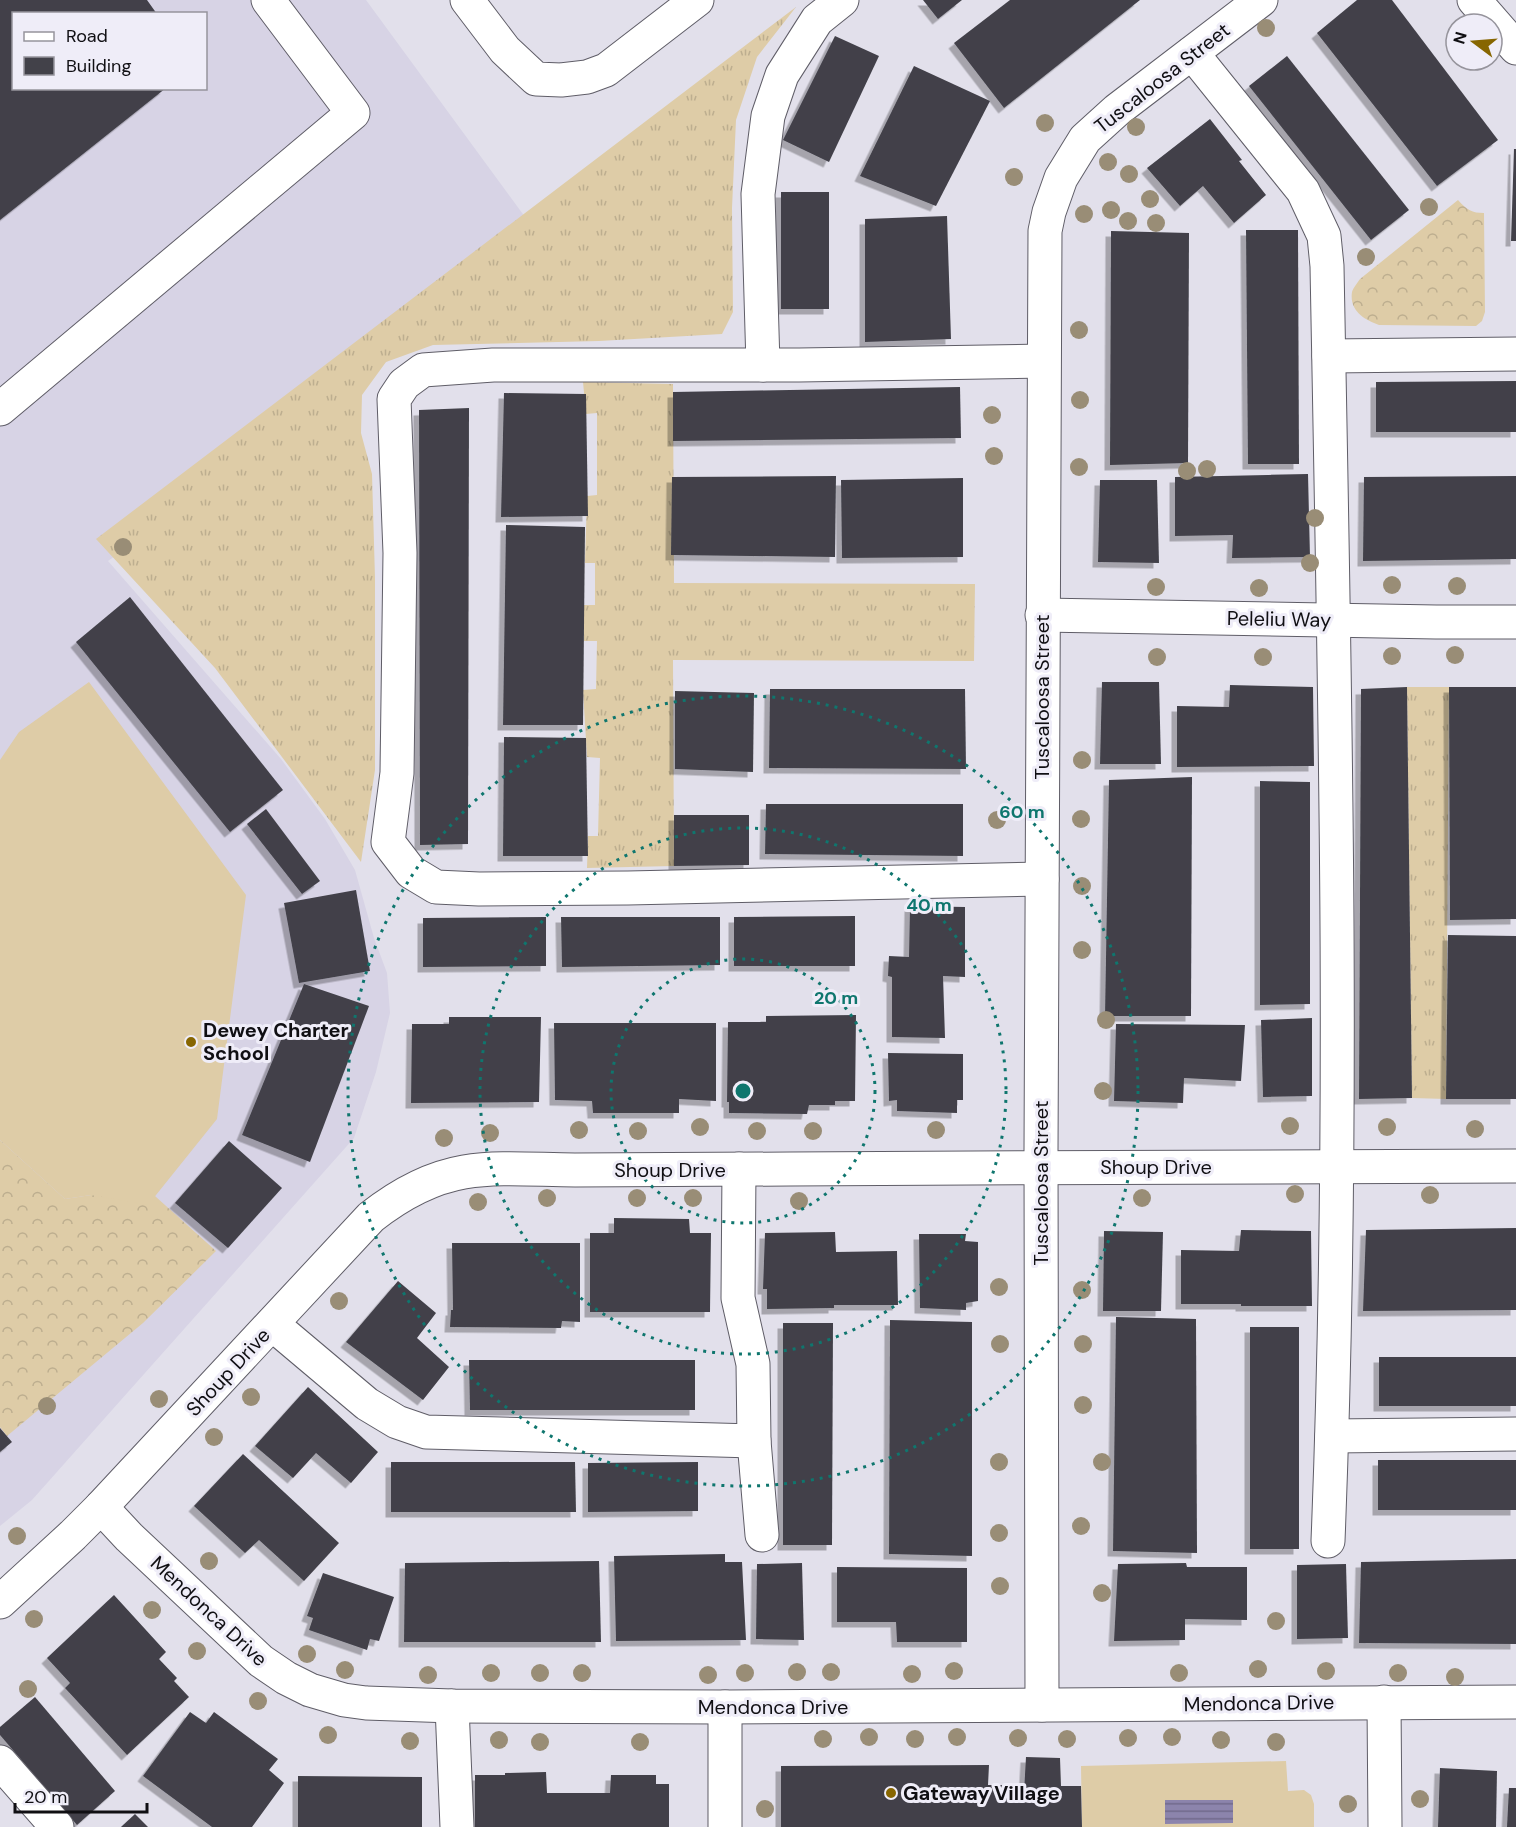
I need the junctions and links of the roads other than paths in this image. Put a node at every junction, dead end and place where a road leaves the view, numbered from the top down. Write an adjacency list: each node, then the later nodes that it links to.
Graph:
1 (268, 0): 13 (street)
2 (467, 0): 3 (street)
3 (697, 0)
4 (842, 0): 12 (street)
5 (1260, 0): 8 (street, Tuscaloosa Street)
6 (1474, 0): 7 (street)
7 (1516, 48)
8 (1192, 53): 10 (street); 11 (street, Tuscaloosa Street)
9 (1516, 354): 10 (street)
10 (1329, 356): 15 (street)
11 (1043, 361): 12 (street); 14 (street, Tuscaloosa Street)
12 (763, 365): 17 (street)
13 (0, 409)
14 (1042, 615): 15 (street, Peleliu Way); 17 (street, Tuscaloosa Street)
15 (1334, 620): 16 (street, Peleliu Way); 18 (street)
16 (1516, 622)
17 (1042, 879): 20 (street, Tuscaloosa Street)
18 (1337, 1166): 19 (street, Shoup Drive); 20 (street, Shoup Drive); 24 (street)
19 (1516, 1166)
20 (1041, 1168): 21 (street, Shoup Drive); 32 (street, Tuscaloosa Street)
21 (739, 1169): 22 (street, Shoup Drive); 25 (street)
22 (272, 1324): 25 (street); 26 (street, Shoup Drive)
23 (1516, 1434): 24 (street)
24 (1332, 1436): 28 (street)
25 (754, 1441): 27 (street)
26 (101, 1507): 29 (street, Shoup Drive); 33 (street, Mendonca Drive)
27 (762, 1536)
28 (1328, 1540)
29 (0, 1602)
30 (1384, 1702): 31 (street, Mendonca Drive); 32 (street, Mendonca Drive); 39 (street)
31 (1516, 1702)
32 (1042, 1705): 34 (street, Mendonca Drive)
33 (452, 1706): 34 (street, Mendonca Drive); 37 (street)
34 (725, 1707): 38 (street)
35 (0, 1762): 36 (street)
36 (57, 1827)
37 (457, 1827)
38 (725, 1827)
39 (1386, 1827)

